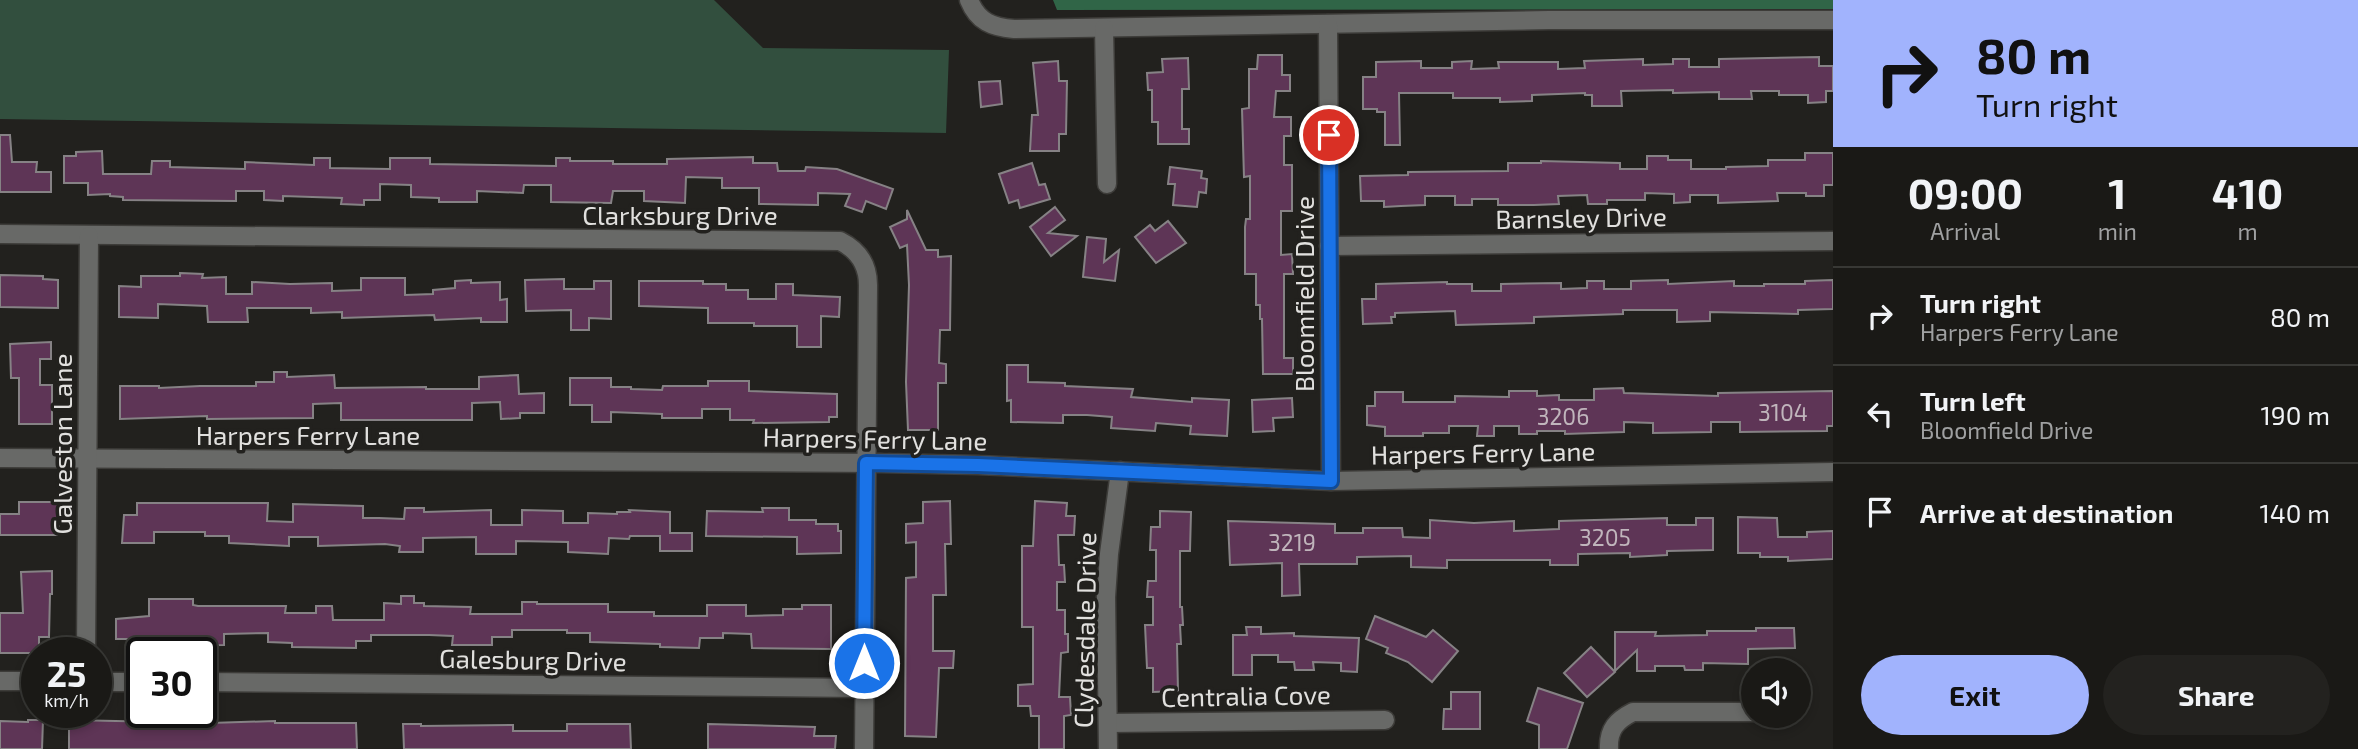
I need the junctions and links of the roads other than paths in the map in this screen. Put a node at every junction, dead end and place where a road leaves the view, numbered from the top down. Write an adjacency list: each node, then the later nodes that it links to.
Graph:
1 (970, 0): 4 (street)
2 (1833, 20): 3 (street)
3 (1328, 23): 4 (street); 9 (street, Bloomfield Drive)
4 (1104, 28): 5 (street)
5 (1107, 184)
6 (0, 234): 7 (street, Clarksburg Drive)
7 (89, 236): 11 (street, Galveston Lane); 12 (street, Clarksburg Drive)
8 (1833, 241): 9 (street, Barnsley Drive)
9 (1329, 246): 15 (street, Bloomfield Drive)
10 (0, 458): 11 (street, Harpers Ferry Lane)
11 (87, 459): 12 (street, Harpers Ferry Lane); 16 (street, Galveston Lane)
12 (866, 463): 13 (street, Harpers Ferry Lane); 20 (street, Clarksburg Drive)
13 (1120, 471): 15 (street, Harpers Ferry Lane); 23 (street, Clydesdale Drive)
14 (1833, 472): 15 (street, Harpers Ferry Lane)
15 (1331, 481)
16 (86, 637)
17 (0, 681): 18 (street)
18 (21, 681)
19 (217, 682): 20 (street, Galesburg Drive)
20 (864, 688): 24 (street, Clarksburg Drive)
21 (1741, 712): 26 (street)
22 (1385, 720): 23 (street, Centralia Cove)
23 (1108, 723): 25 (street, Clydesdale Drive)
24 (864, 749)
25 (1108, 749)
26 (1609, 749)

